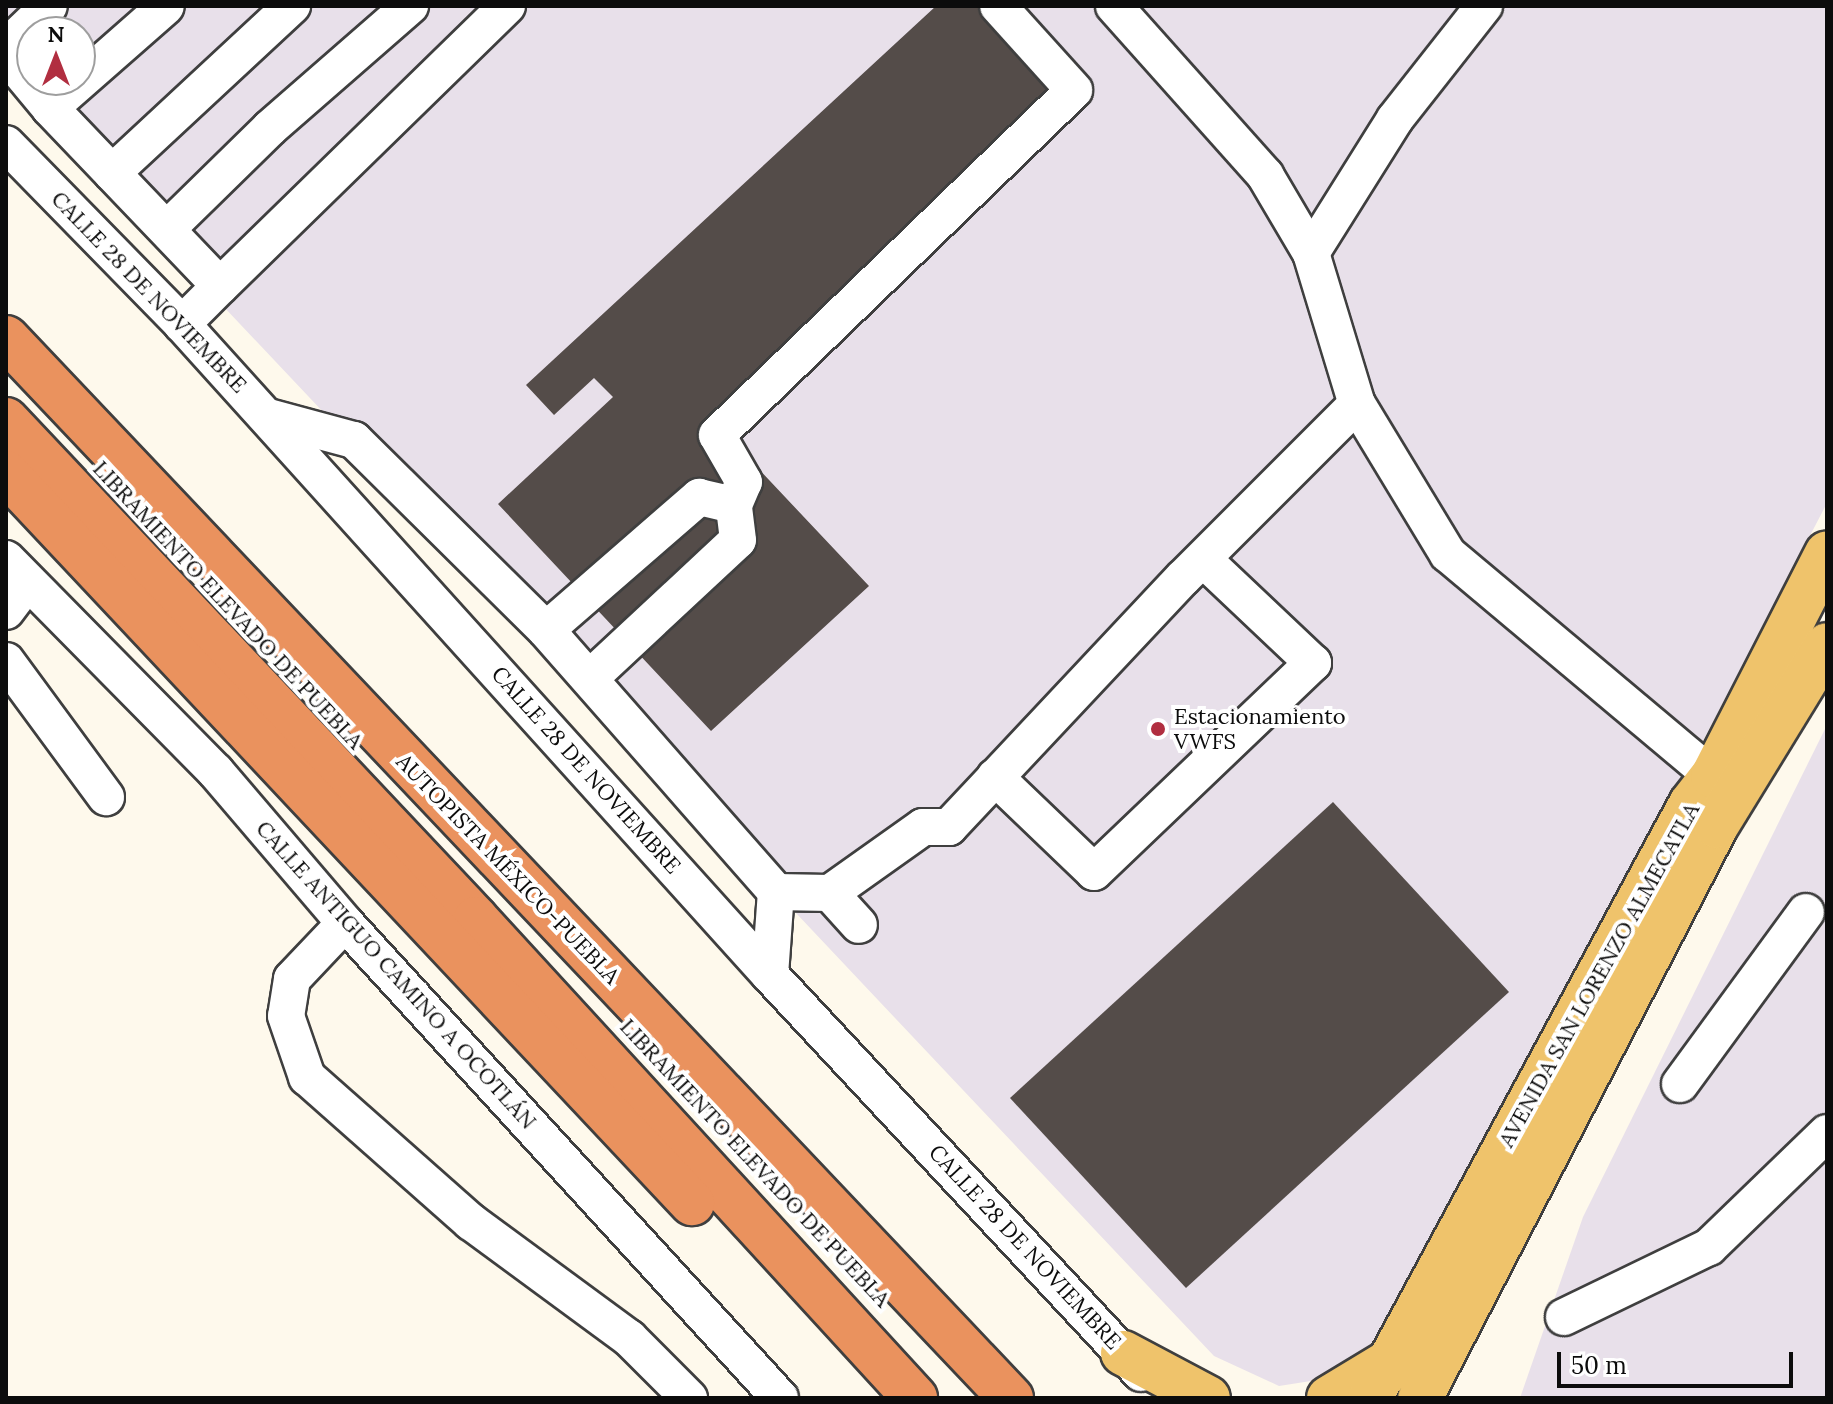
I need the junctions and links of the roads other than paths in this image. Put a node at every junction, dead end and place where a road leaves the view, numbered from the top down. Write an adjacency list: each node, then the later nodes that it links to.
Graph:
1 (49, 6): 9 (street)
2 (166, 6): 11 (street)
3 (292, 6): 13 (street)
4 (410, 6): 14 (street)
5 (507, 6): 16 (street)
6 (998, 6): 24 (street)
7 (1114, 6): 15 (street)
8 (1484, 6): 15 (street)
9 (6, 47)
10 (6, 55): 11 (street)
11 (50, 108): 13 (street)
12 (6, 144): 17 (street, CALLE 28 DE NOVIEMBRE)
13 (112, 173): 14 (street)
14 (167, 229): 16 (street)
15 (1311, 253): 20 (street)
16 (220, 286): 17 (street)
17 (182, 324): 21 (street, CALLE 28 DE NOVIEMBRE)
18 (6, 338): 52 (highway, AUTOPISTA MÉXICO-PUEBLA)
19 (6, 370): 51 (highway, LIBRAMIENTO ELEVADO DE PUEBLA)
20 (1357, 404): 26 (street); 34 (street)
21 (268, 417): 29 (street); 41 (street, CALLE 28 DE NOVIEMBRE)
22 (6, 420): 50 (highway, LIBRAMIENTO ELEVADO DE PUEBLA)
23 (6, 473): 49 (highway)
24 (734, 505): 29 (street); 32 (street)
25 (1827, 553): 34 (main road, AVENIDA SAN LORENZO ALMECATLA)
26 (1203, 559): 33 (street); 33 (street)
27 (17, 571): 28 (street); 39 (street, CALLE ANTIGUO CAMINO A OCOTLÁN)
28 (6, 611)
29 (546, 630): 32 (street)
30 (1827, 645): 34 (main road, AVENIDA SAN LORENZO ALMECATLA)
31 (6, 661): 35 (street)
32 (590, 678): 36 (street)
33 (995, 777): 37 (street)
34 (1725, 787): 46 (main road, AVENIDA SAN LORENZO ALMECATLA); 56 (main road, AVENIDA SAN LORENZO ALMECATLA)
35 (106, 797)
36 (776, 892): 37 (street); 41 (street)
37 (830, 893): 40 (street)
38 (1806, 912): 42 (street)
39 (345, 923): 47 (street); 48 (street, CALLE ANTIGUO CAMINO A OCOTLÁN)
40 (859, 925)
41 (770, 975): 45 (street, CALLE 28 DE NOVIEMBRE)
42 (1680, 1084)
43 (1827, 1133): 44 (street)
44 (1564, 1317)
45 (1123, 1353): 53 (street, CALLE 28 DE NOVIEMBRE); 54 (main road)
46 (1380, 1380): 55 (main road)
47 (689, 1398)
48 (780, 1398)
49 (877, 1398)
50 (915, 1398)
51 (977, 1398)
52 (1011, 1398)
53 (1164, 1398)
54 (1208, 1398)
55 (1329, 1398)
56 (1420, 1398)

